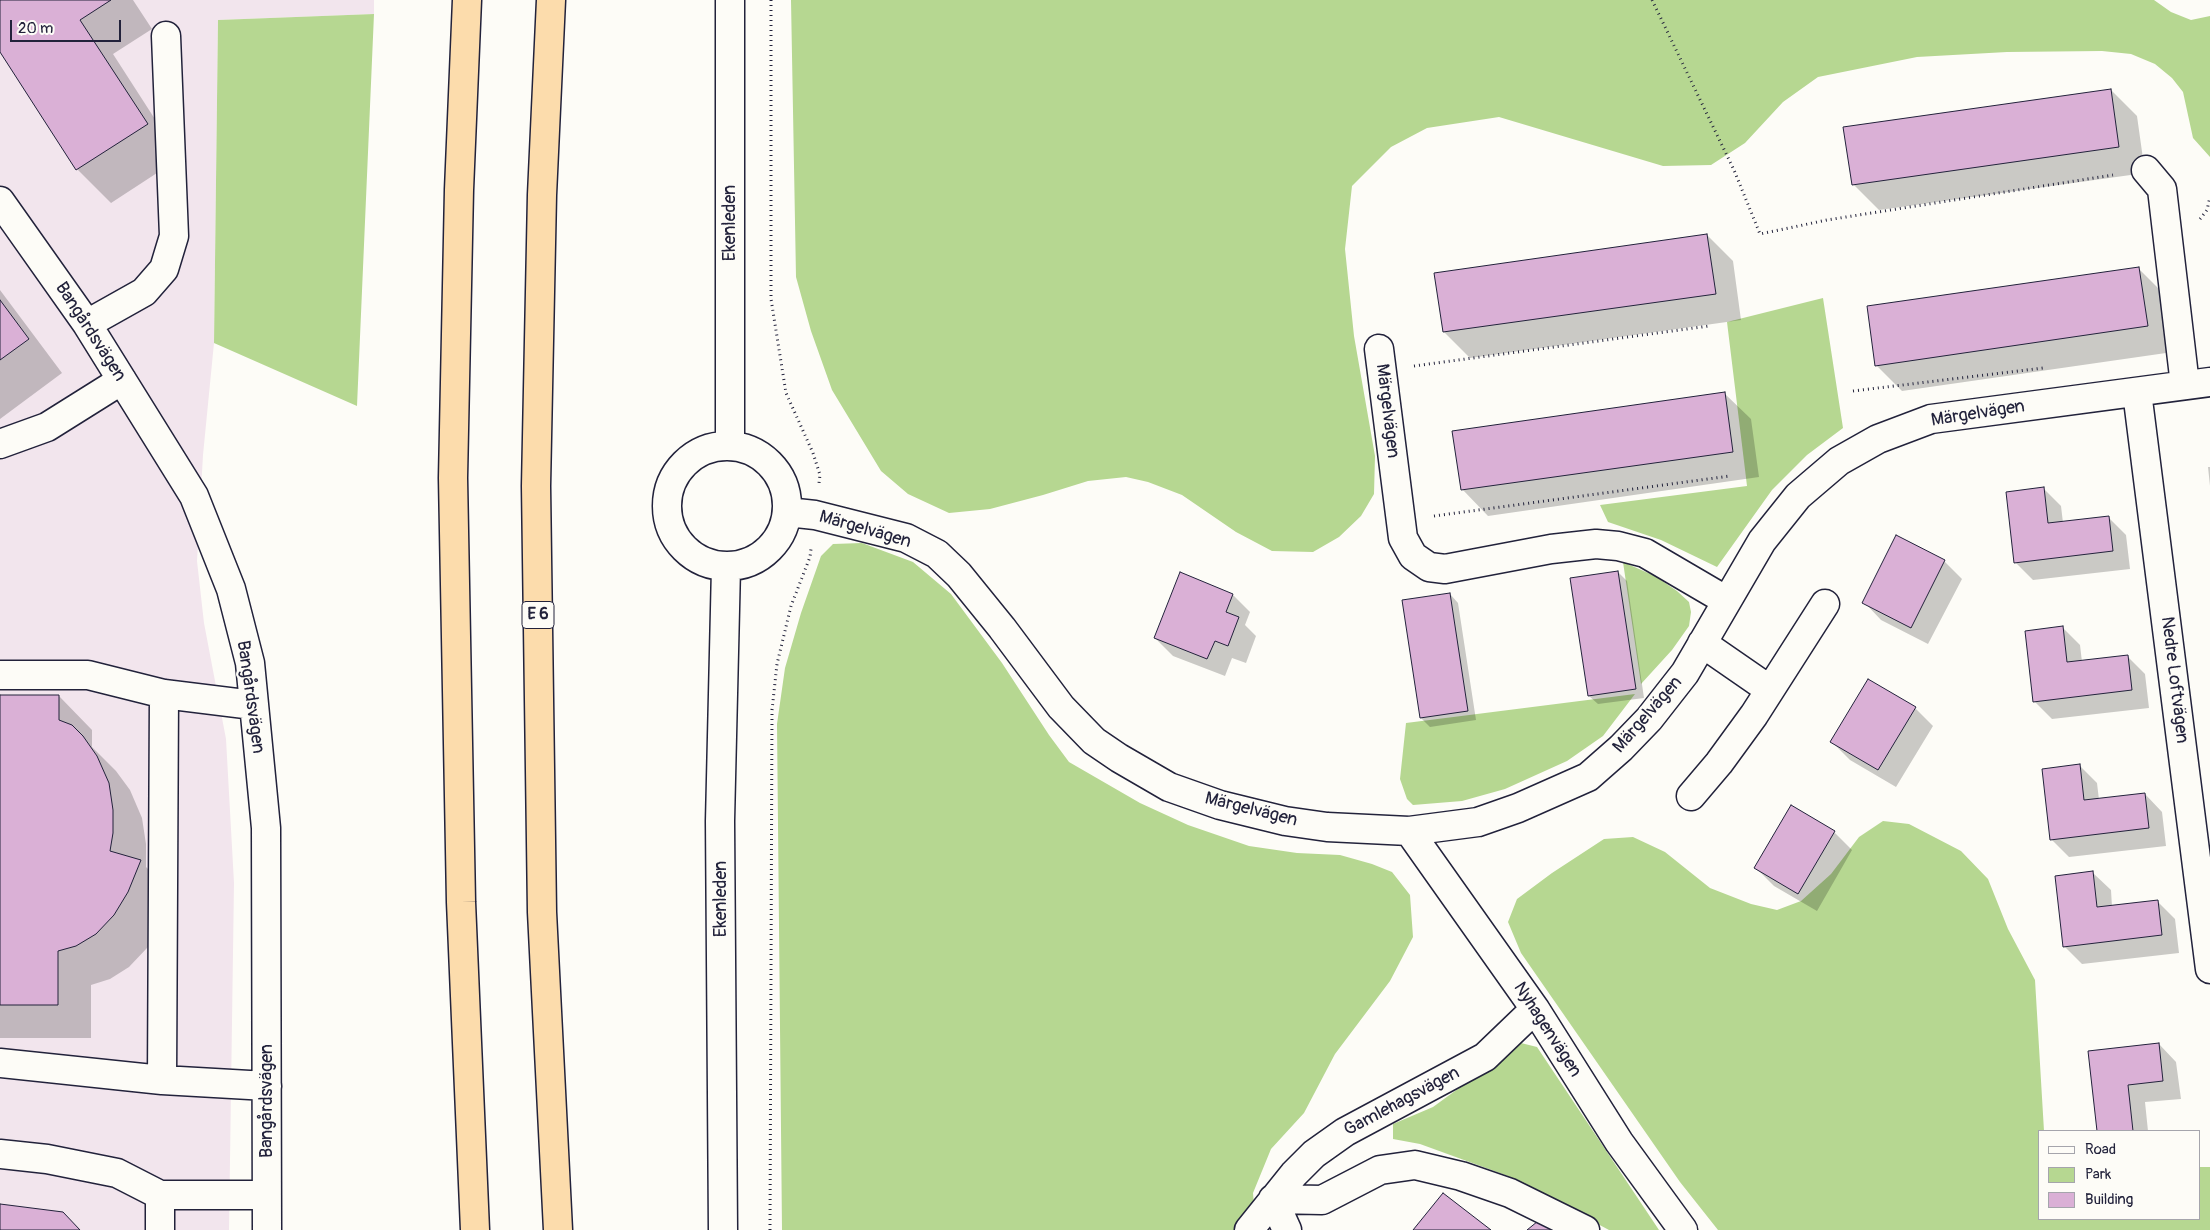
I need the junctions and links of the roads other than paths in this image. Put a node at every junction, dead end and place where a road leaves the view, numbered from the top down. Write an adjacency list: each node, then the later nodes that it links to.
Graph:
1 (467, 0): 36 (highway)
2 (551, 0): 37 (highway, E 6)
3 (730, 0): 13 (street, Ekenleden)
4 (166, 36): 7 (street)
5 (2146, 170): 10 (street, Märgelvägen)
6 (0, 201): 7 (street, Bangårdsvägen)
7 (87, 324): 9 (street, Bangårdsvägen)
8 (1380, 360): 16 (street, Märgelvägen)
9 (122, 380): 12 (street); 22 (street, Bangårdsvägen)
10 (2197, 383): 11 (street, Märgelvägen)
11 (2137, 392): 16 (street, Märgelvägen); 25 (street, Nedre Loftvägen)
12 (0, 444)
13 (730, 446): 14 (street); 15 (street)
14 (787, 512): 15 (street); 24 (street, Märgelvägen)
15 (726, 567): 38 (street, Ekenleden)
16 (1727, 601): 18 (street, Märgelvägen)
17 (1825, 604): 20 (street)
18 (1702, 643): 20 (street); 24 (street, Märgelvägen)
19 (0, 675): 21 (street)
20 (1770, 690): 23 (street)
21 (164, 694): 22 (street); 28 (street)
22 (253, 705): 29 (street, Bangårdsvägen)
23 (1691, 796)
24 (1409, 831): 26 (street, Nyhagenvägen)
25 (2210, 969)
26 (1535, 1009): 33 (street, Gamlehagsvägen); 42 (street, Nyhagenvägen)
27 (0, 1063): 28 (street)
28 (162, 1080): 29 (street)
29 (267, 1086): 32 (street, Bangårdsvägen)
30 (0, 1154): 31 (street)
31 (160, 1195): 32 (street); 34 (street)
32 (266, 1195): 35 (street, Bangårdsvägen)
33 (1273, 1199): 39 (street, Gamlehagsvägen); 40 (street); 41 (street)
34 (160, 1230)
35 (267, 1230)
36 (475, 1230)
37 (558, 1230)
38 (723, 1230)
39 (1248, 1230)
40 (1287, 1230)
41 (1585, 1230)
42 (1683, 1230)

